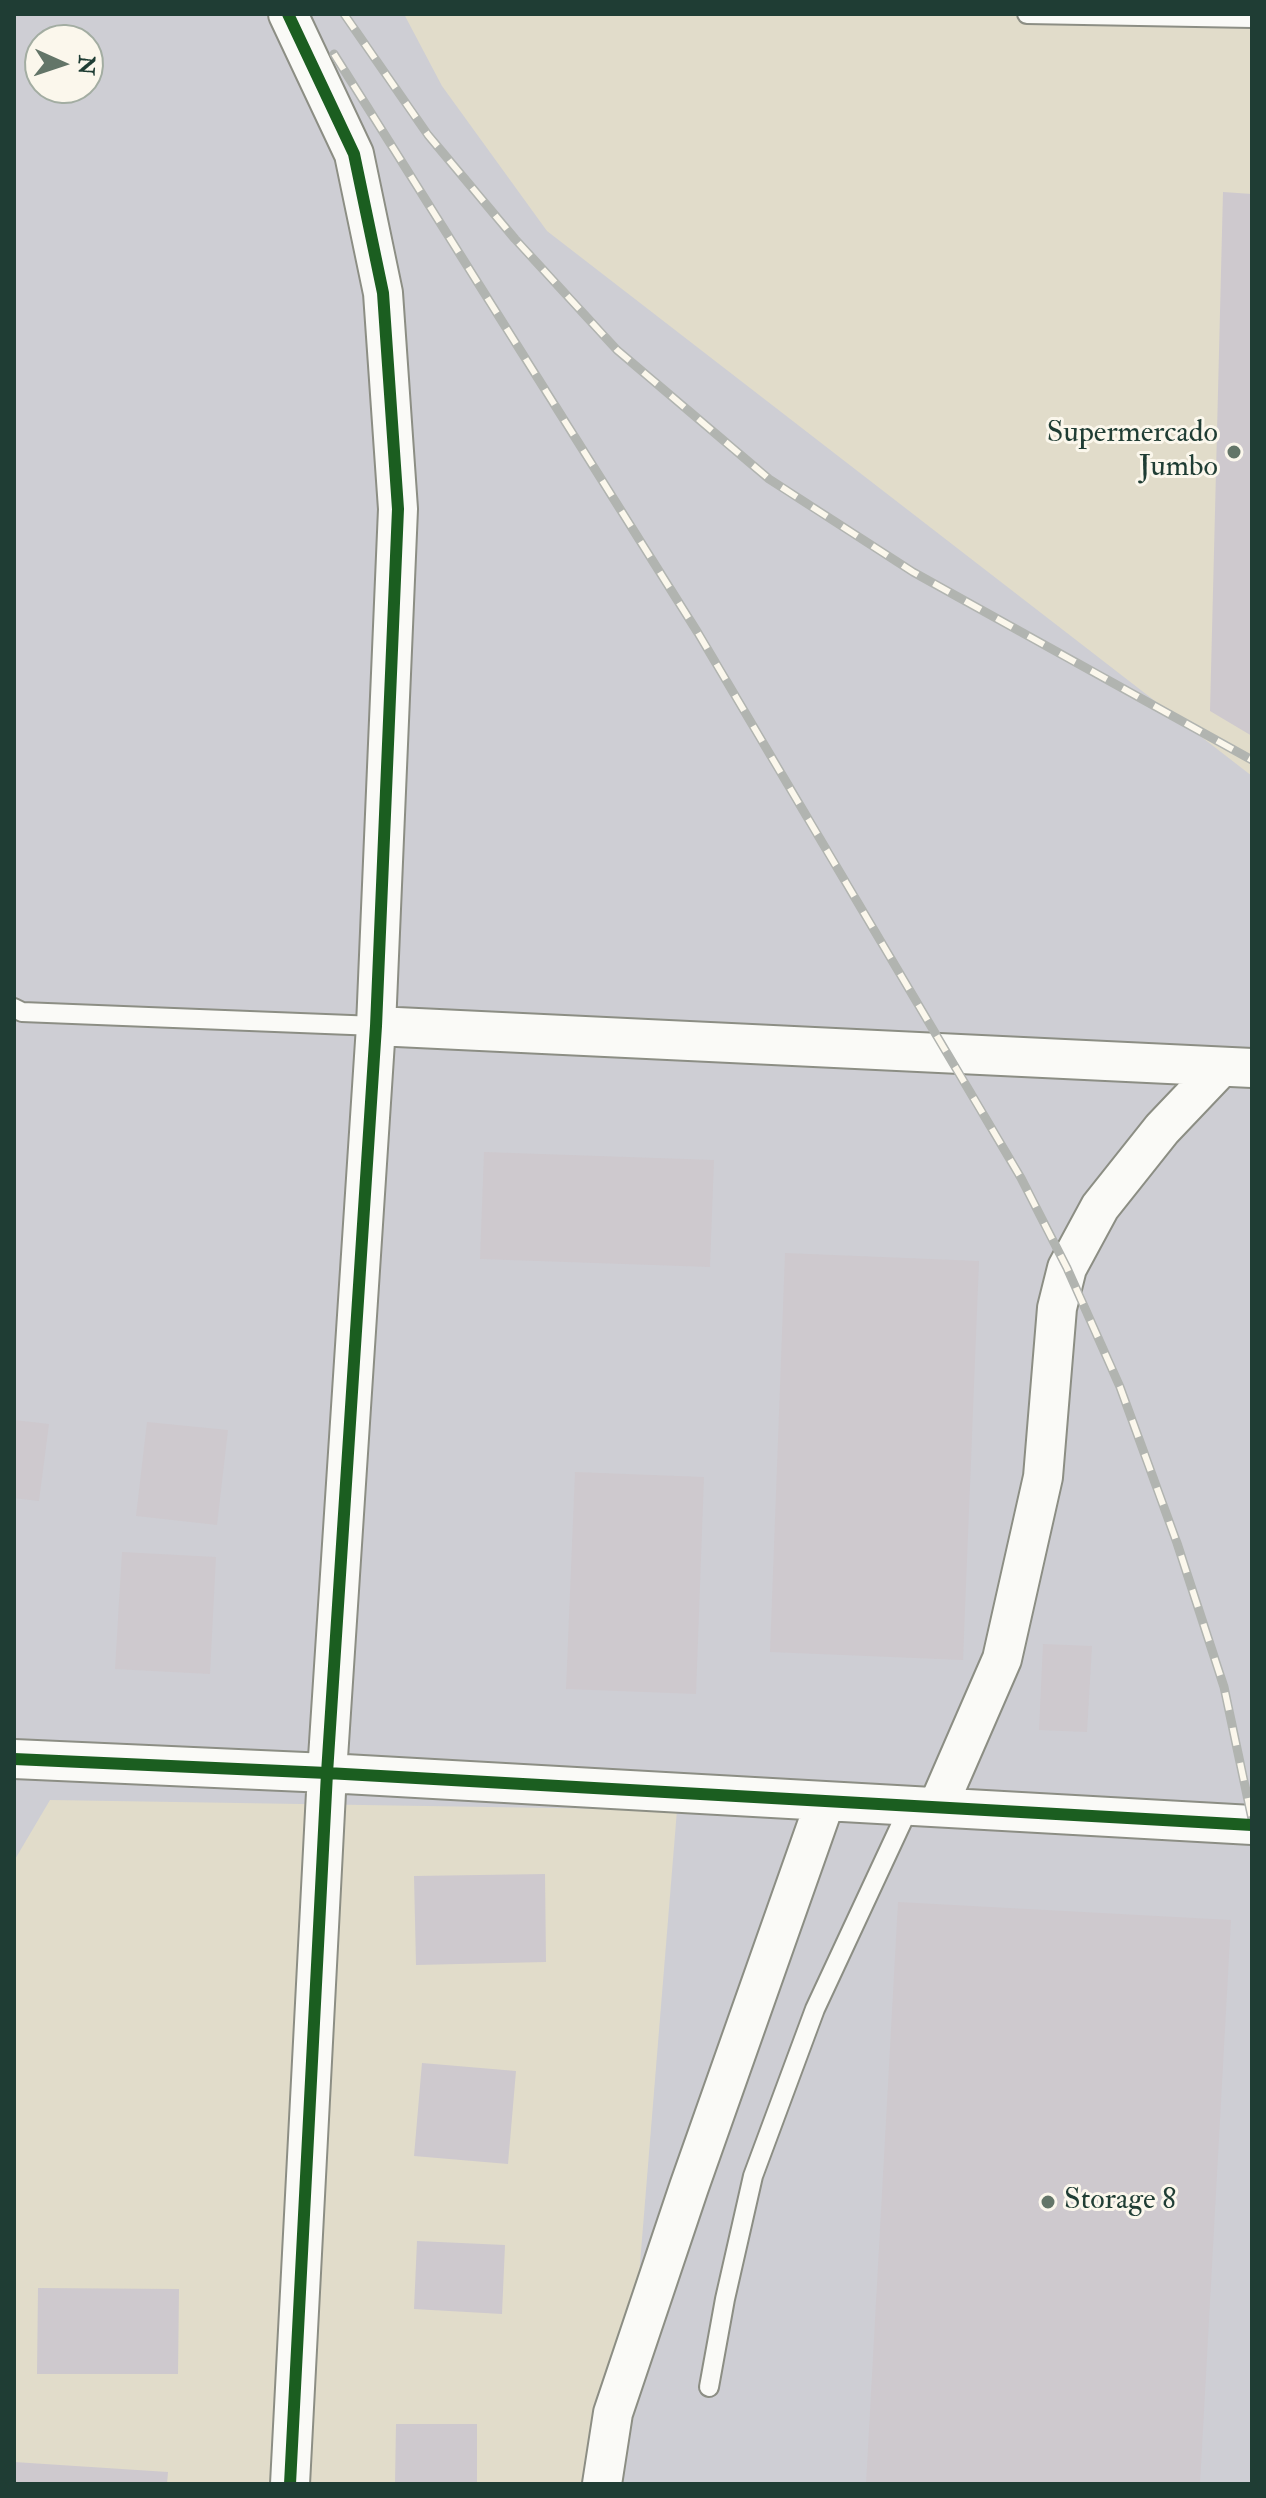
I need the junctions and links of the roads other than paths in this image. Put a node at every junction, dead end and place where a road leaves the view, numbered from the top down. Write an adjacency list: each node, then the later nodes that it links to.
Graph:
1 (288, 14): 5 (street)
2 (1027, 14): 3 (lane)
3 (1252, 18)
4 (14, 1008): 5 (lane)
5 (376, 1026): 6 (street); 8 (street)
6 (1236, 1068): 10 (street)
7 (14, 1759): 8 (street)
8 (327, 1773): 9 (street); 13 (street)
9 (825, 1802): 10 (street); 14 (street)
10 (924, 1805): 11 (street); 12 (lane)
11 (1252, 1825)
12 (709, 2387)
13 (290, 2484)
14 (602, 2484)

